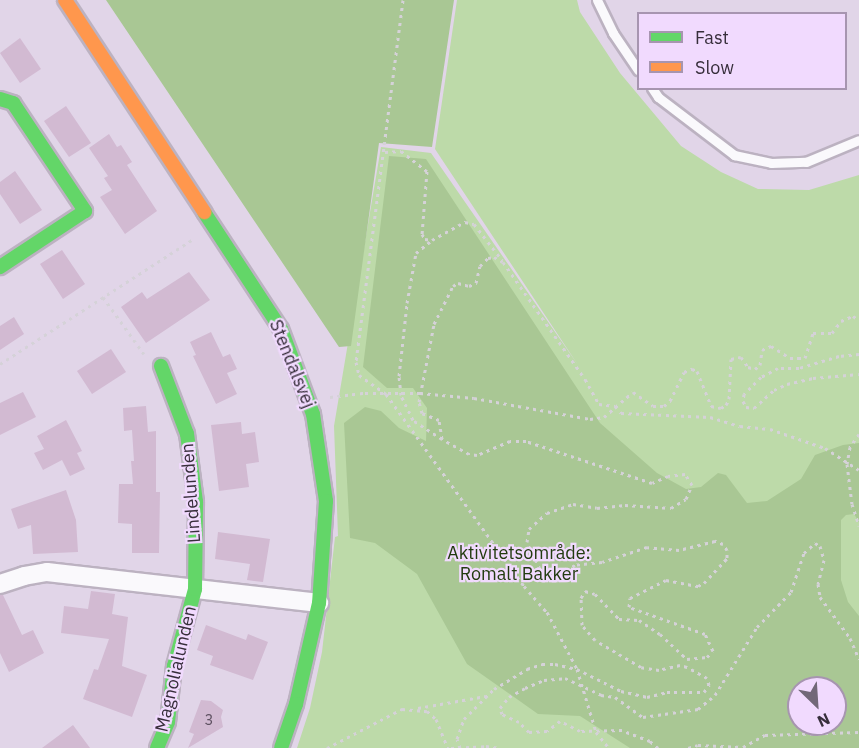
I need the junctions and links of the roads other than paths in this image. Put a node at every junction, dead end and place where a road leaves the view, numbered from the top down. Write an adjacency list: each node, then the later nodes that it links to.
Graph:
1 (65, 0): 11 (street, Stendalsvej)
2 (597, 0): 3 (lane)
3 (637, 67)
4 (653, 90): 6 (lane)
5 (0, 99): 7 (street)
6 (859, 140)
7 (0, 267)
8 (161, 366): 10 (street, Lindelunden)
9 (0, 584): 10 (street)
10 (195, 589): 11 (street); 12 (street, Magnolialunden)
11 (319, 603): 13 (street, Stendalsvej)
12 (157, 748)
13 (281, 748)

